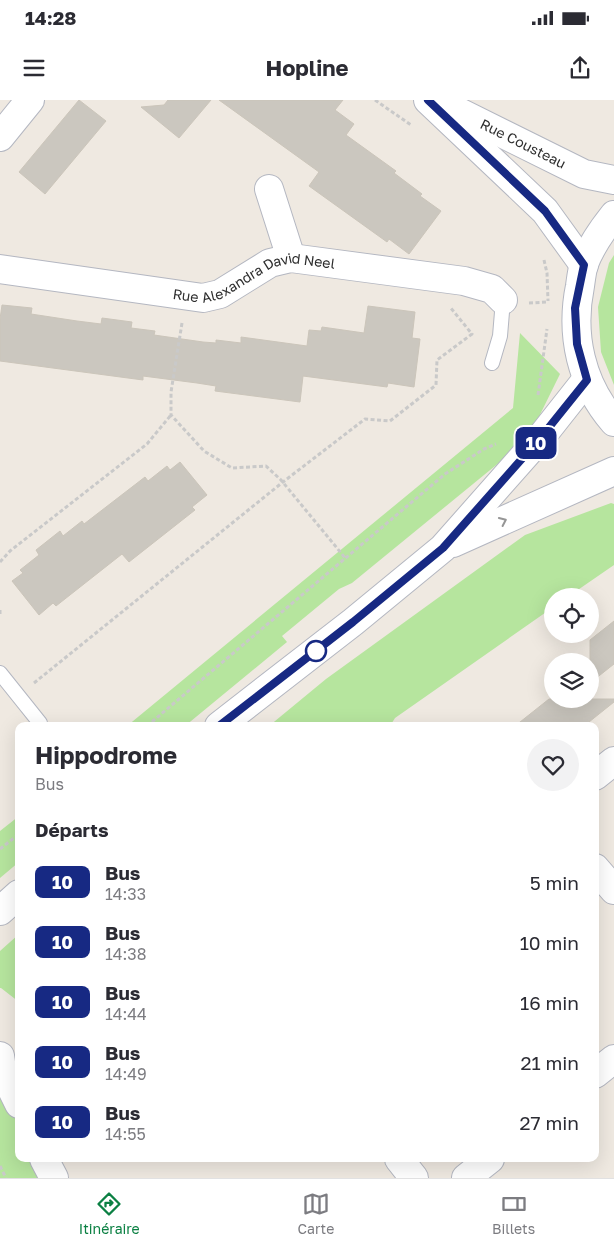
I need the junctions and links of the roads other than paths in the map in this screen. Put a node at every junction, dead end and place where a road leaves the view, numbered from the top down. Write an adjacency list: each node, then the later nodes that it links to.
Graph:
1 (30, 100): 4 (main road)
2 (428, 100): 9 (main road, Rue Cousteau)
3 (435, 100): 5 (main road, Rue Cousteau)
4 (0, 137)
5 (614, 180)
6 (270, 189): 8 (main road)
7 (614, 215): 9 (main road)
8 (291, 258): 10 (main road, Rue Alexandra David Neel); 11 (main road, Rue Alexandra David Neel)
9 (584, 265): 13 (main road)
10 (0, 269)
11 (502, 300): 12 (lane)
12 (492, 363)
13 (587, 380): 14 (main road); 16 (main road)
14 (614, 422)
15 (614, 470): 16 (main road, one-way to 15)
16 (443, 548): 19 (main road)
17 (0, 673): 18 (lane)
18 (39, 722)
19 (224, 722)
20 (614, 760): 21 (main road)
21 (599, 773)
22 (599, 873): 23 (main road)
23 (614, 890)
24 (15, 898): 25 (main road)
25 (0, 911)
26 (0, 1056): 29 (main road)
27 (614, 1059): 28 (main road)
28 (599, 1071)
29 (15, 1096)
30 (46, 1162): 33 (main road)
31 (401, 1162): 34 (main road)
32 (486, 1162): 35 (main road)
33 (54, 1178)
34 (414, 1178)
35 (466, 1178)

